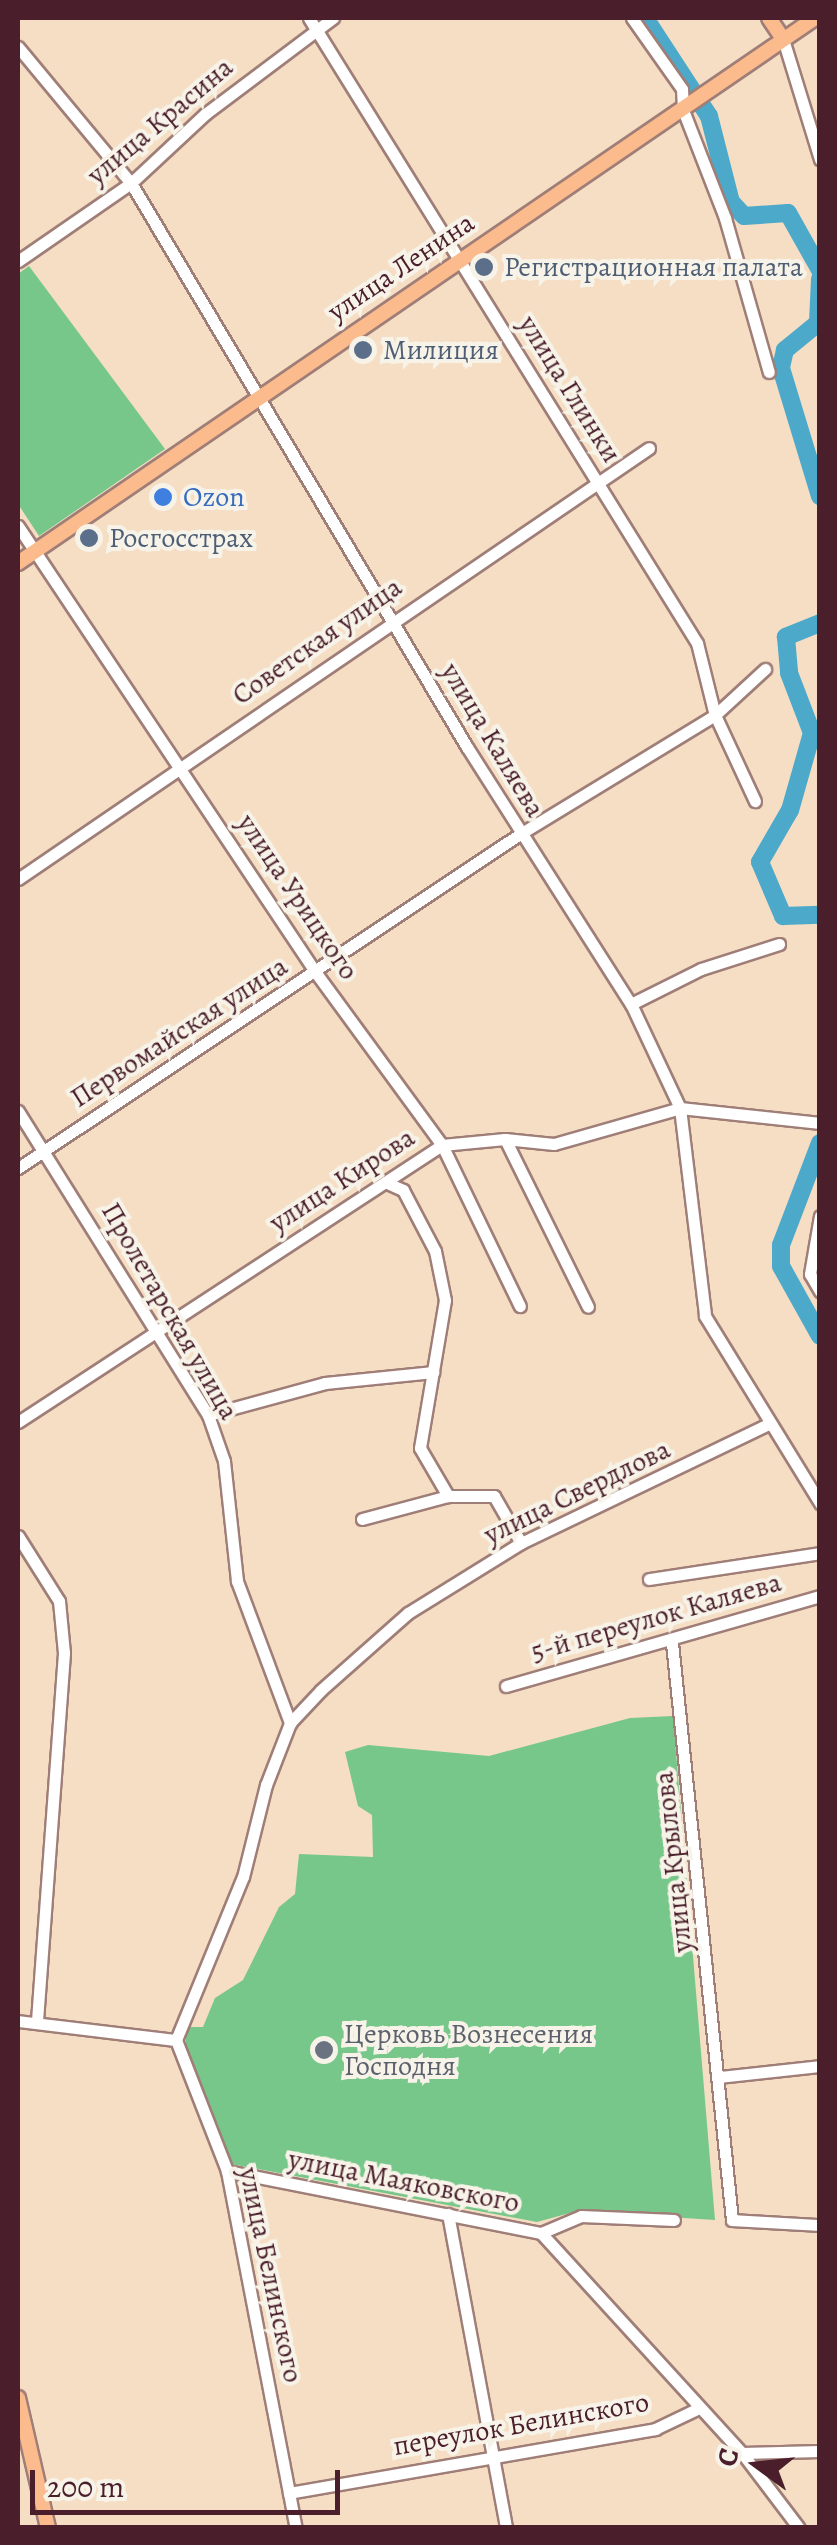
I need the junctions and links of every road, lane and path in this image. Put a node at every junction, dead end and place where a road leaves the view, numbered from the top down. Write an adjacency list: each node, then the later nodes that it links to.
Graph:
1 (334, 18): 5 (street, улица Красина)
2 (632, 18): 8 (street)
3 (770, 18): 6 (main road)
4 (814, 18): 6 (main road, улица Ленина)
5 (313, 23): 10 (street, улица Красина); 11 (street, улица Глинки)
6 (783, 39): 8 (main road, улица Ленина); 9 (street)
7 (18, 47): 10 (street, улица Каляева)
8 (683, 110): 11 (main road, улица Ленина); 13 (street)
9 (820, 159)
10 (131, 182): 12 (street, улица Красина); 14 (street, улица Каляева)
11 (460, 257): 14 (main road, улица Ленина); 16 (street, улица Глинки)
12 (18, 261)
13 (769, 372)
14 (259, 393): 18 (main road, улица Ленина); 20 (street, улица Каляева)
15 (649, 448): 16 (street, Советская улица)
16 (596, 480): 20 (street, Советская улица); 22 (street, улица Глинки)
17 (18, 526): 18 (street, улица Урицкого)
18 (35, 551): 19 (main road, улица Ленина); 23 (street, улица Урицкого)
19 (18, 563)
20 (391, 619): 23 (street, Советская улица); 25 (street, улица Каляева)
21 (765, 668): 22 (street, Первомайская улица)
22 (715, 715): 24 (street, улица Глинки); 25 (street, Первомайская улица)
23 (182, 768): 26 (street, Советская улица); 28 (street, улица Урицкого)
24 (755, 800)
25 (520, 834): 28 (street, Первомайская улица); 29 (street, улица Каляева)
26 (18, 880)
27 (779, 944): 29 (street)
28 (316, 973): 34 (street, улица Урицкого); 35 (street, Первомайская улица)
29 (631, 1004): 30 (street, улица Каляева)
30 (680, 1108): 32 (street, улица Кирова); 33 (street, улица Кирова); 46 (street, улица Каляева)
31 (18, 1111): 35 (street, Пролетарская улица)
32 (820, 1124)
33 (505, 1139): 34 (street, улица Кирова); 41 (street)
34 (442, 1146): 37 (street, улица Кирова); 40 (street, улица Урицкого)
35 (44, 1150): 36 (street, Первомайская улица); 42 (street, Пролетарская улица)
36 (18, 1168)
37 (384, 1182): 42 (street, улица Кирова); 43 (street)
38 (820, 1216): 39 (street)
39 (820, 1291)
40 (520, 1306)
41 (588, 1307)
42 (156, 1330): 44 (street, Пролетарская улица); 45 (street, улица Кирова)
43 (433, 1372): 44 (street); 47 (street)
44 (208, 1415): 57 (street, Пролетарская улица)
45 (18, 1422)
46 (770, 1423): 48 (street, улица Каляева); 51 (street, улица Свердлова)
47 (448, 1496): 49 (street); 51 (street)
48 (820, 1503)
49 (362, 1519)
50 (18, 1536): 59 (street)
51 (521, 1542): 57 (street, улица Свердлова)
52 (820, 1553): 53 (street)
53 (649, 1579)
54 (820, 1596): 55 (street, 5-й переулок Каляева)
55 (672, 1643): 56 (street, 5-й переулок Каляева); 62 (street, улица Крылова)
56 (506, 1686)
57 (290, 1723): 60 (street, улица Свердлова)
58 (18, 2021): 59 (street)
59 (37, 2022): 60 (street)
60 (176, 2040): 63 (street, улица Белинского)
61 (820, 2066): 62 (street)
62 (719, 2077): 66 (street, улица Крылова)
63 (227, 2171): 64 (street, улица Маяковского); 73 (street, улица Белинского)
64 (448, 2214): 67 (street, улица Маяковского); 72 (street)
65 (674, 2220): 67 (street)
66 (820, 2225)
67 (541, 2234): 69 (street, улица Маяковского)
68 (18, 2398): 74 (main road)
69 (699, 2408): 71 (street, улица Маяковского); 72 (street, переулок Белинского)
70 (820, 2451): 71 (street)
71 (742, 2452): 77 (street, улица Маяковского)
72 (492, 2453): 73 (street, переулок Белинского); 76 (street)
73 (290, 2493): 75 (street, улица Белинского)
74 (48, 2528)
75 (296, 2528)
76 (506, 2528)
77 (799, 2528)

